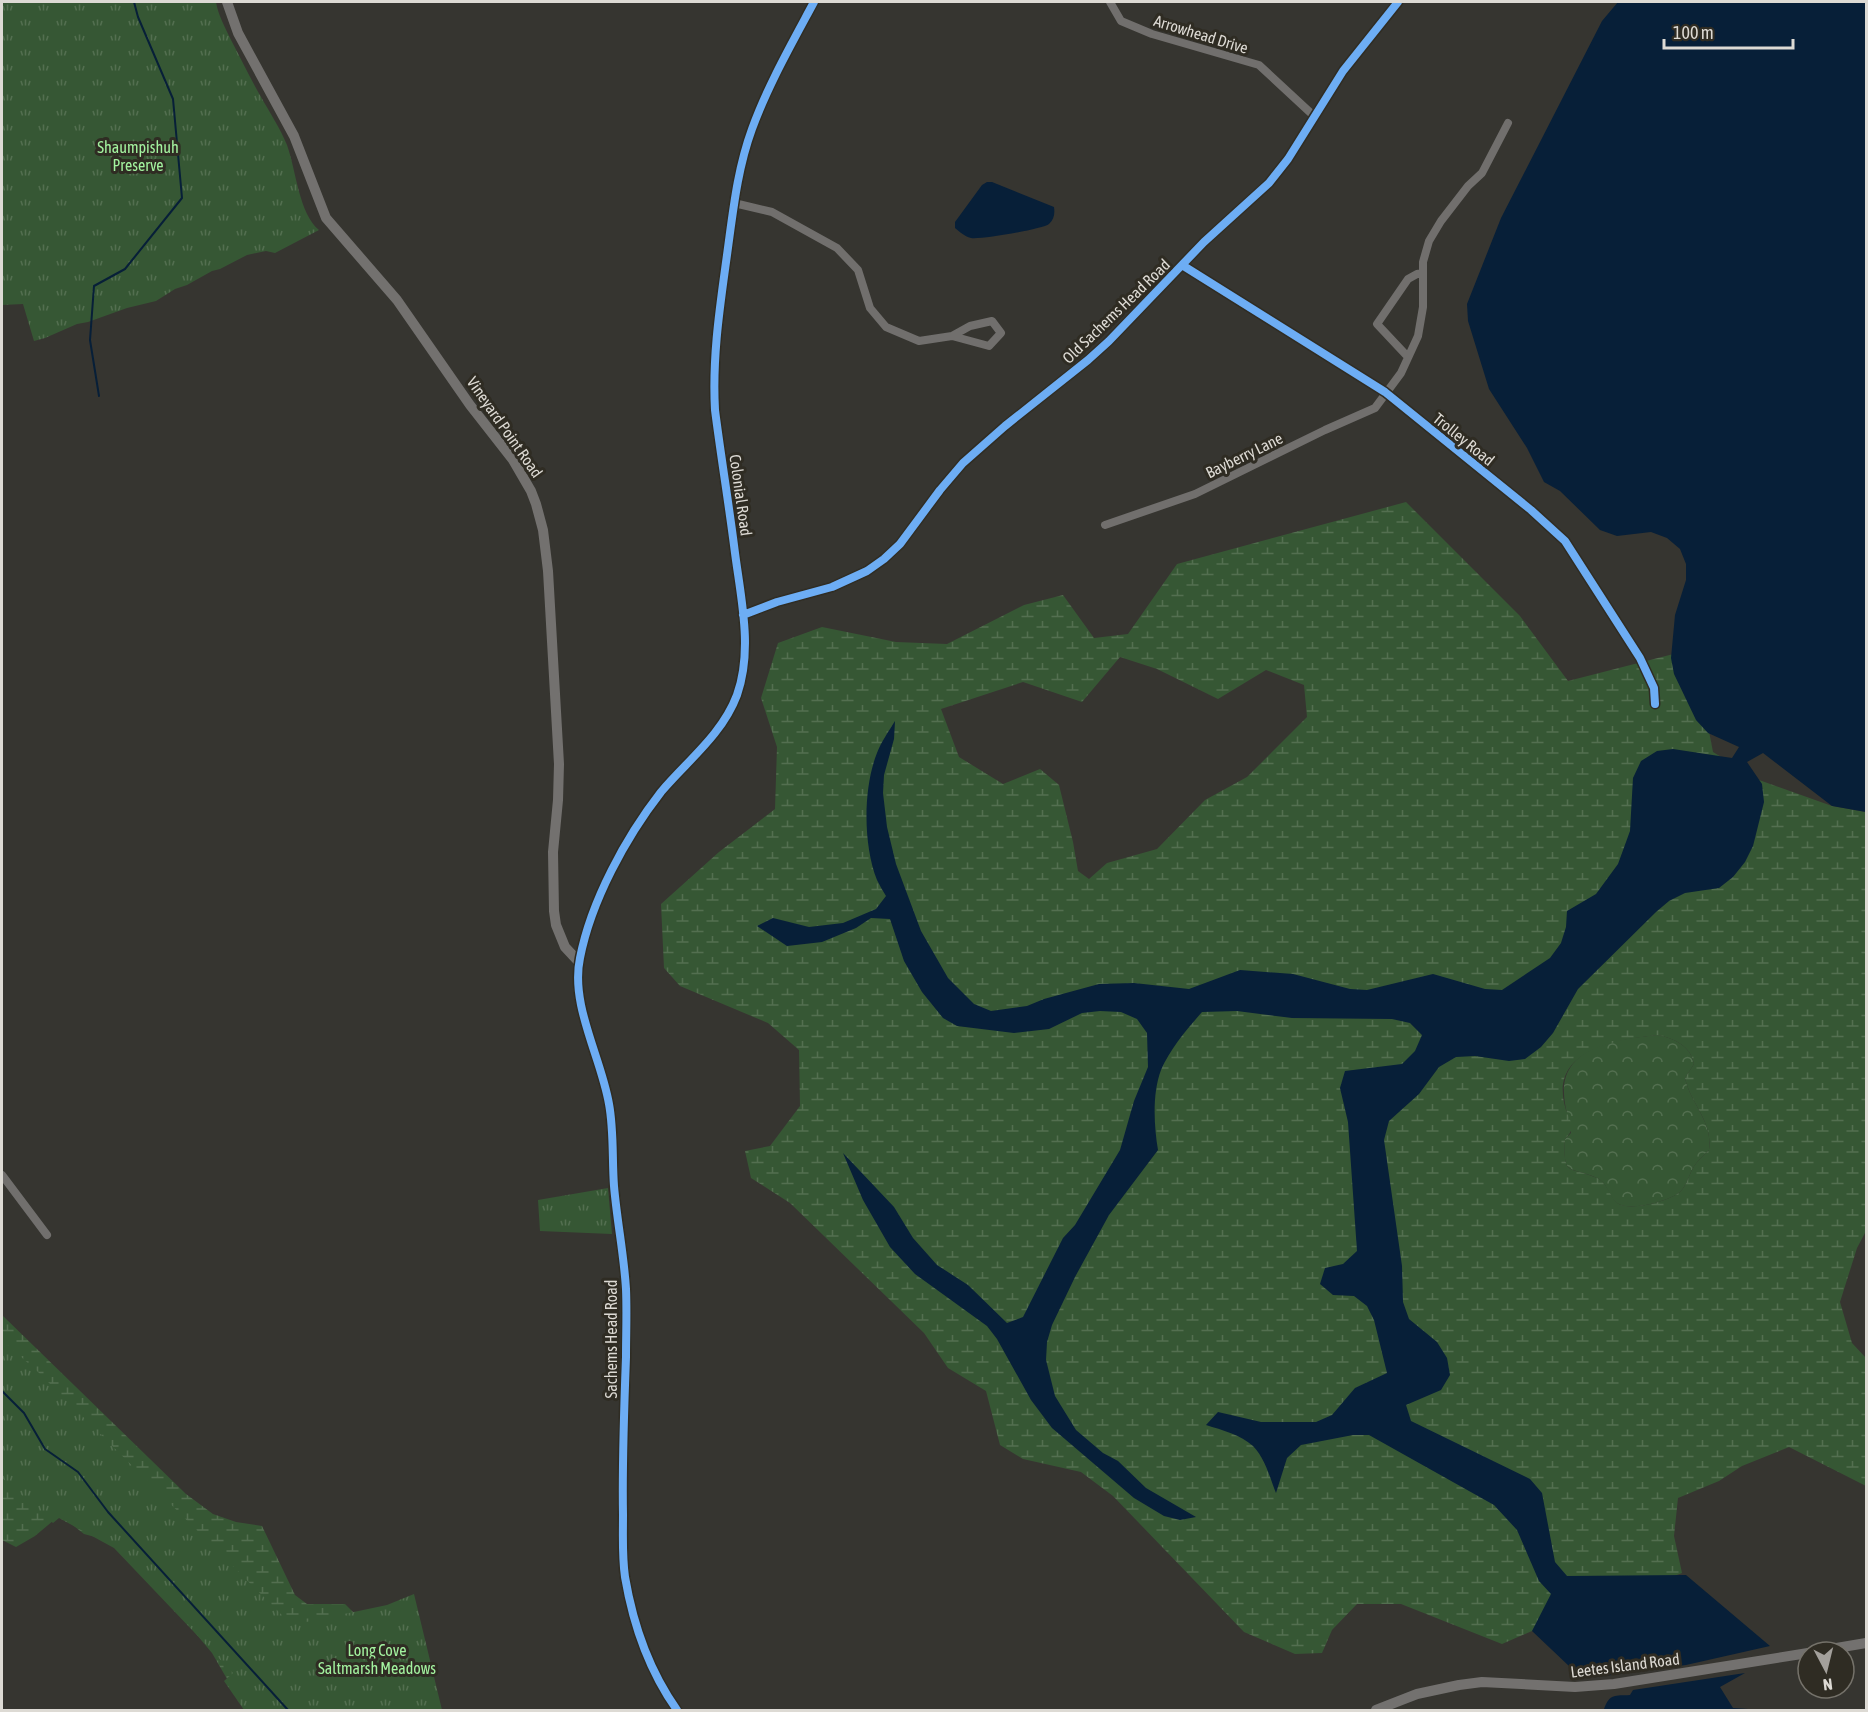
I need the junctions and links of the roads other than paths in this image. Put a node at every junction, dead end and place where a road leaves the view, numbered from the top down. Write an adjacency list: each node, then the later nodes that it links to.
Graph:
1 (227, 2): 16 (street, Vineyard Point Road)
2 (814, 2): 7 (street, Colonial Road)
3 (1110, 2): 5 (street, Arrowhead Drive)
4 (1398, 2): 5 (street, Old Sachems Head Road)
5 (1314, 116): 8 (street, Old Sachems Head Road)
6 (1508, 123): 9 (street, Bayberry Lane)
7 (734, 203): 10 (street); 14 (street, Colonial Road)
8 (1182, 265): 12 (street, Trolley Road); 14 (street, Old Sachems Head Road)
9 (1423, 273): 11 (street, Bayberry Lane); 11 (street)
10 (952, 336): 10 (street)
11 (1408, 357): 12 (street, Bayberry Lane)
12 (1385, 392): 13 (street, Bayberry Lane); 15 (street, Trolley Road)
13 (1105, 525)
14 (743, 615): 16 (street, Colonial Road)
15 (1655, 704)
16 (579, 962): 20 (street, Sachems Head Road)
17 (2, 1175): 18 (street)
18 (47, 1235)
19 (1796, 1655): 21 (street, Leetes Island Road)
20 (677, 1710)
21 (1376, 1710)

